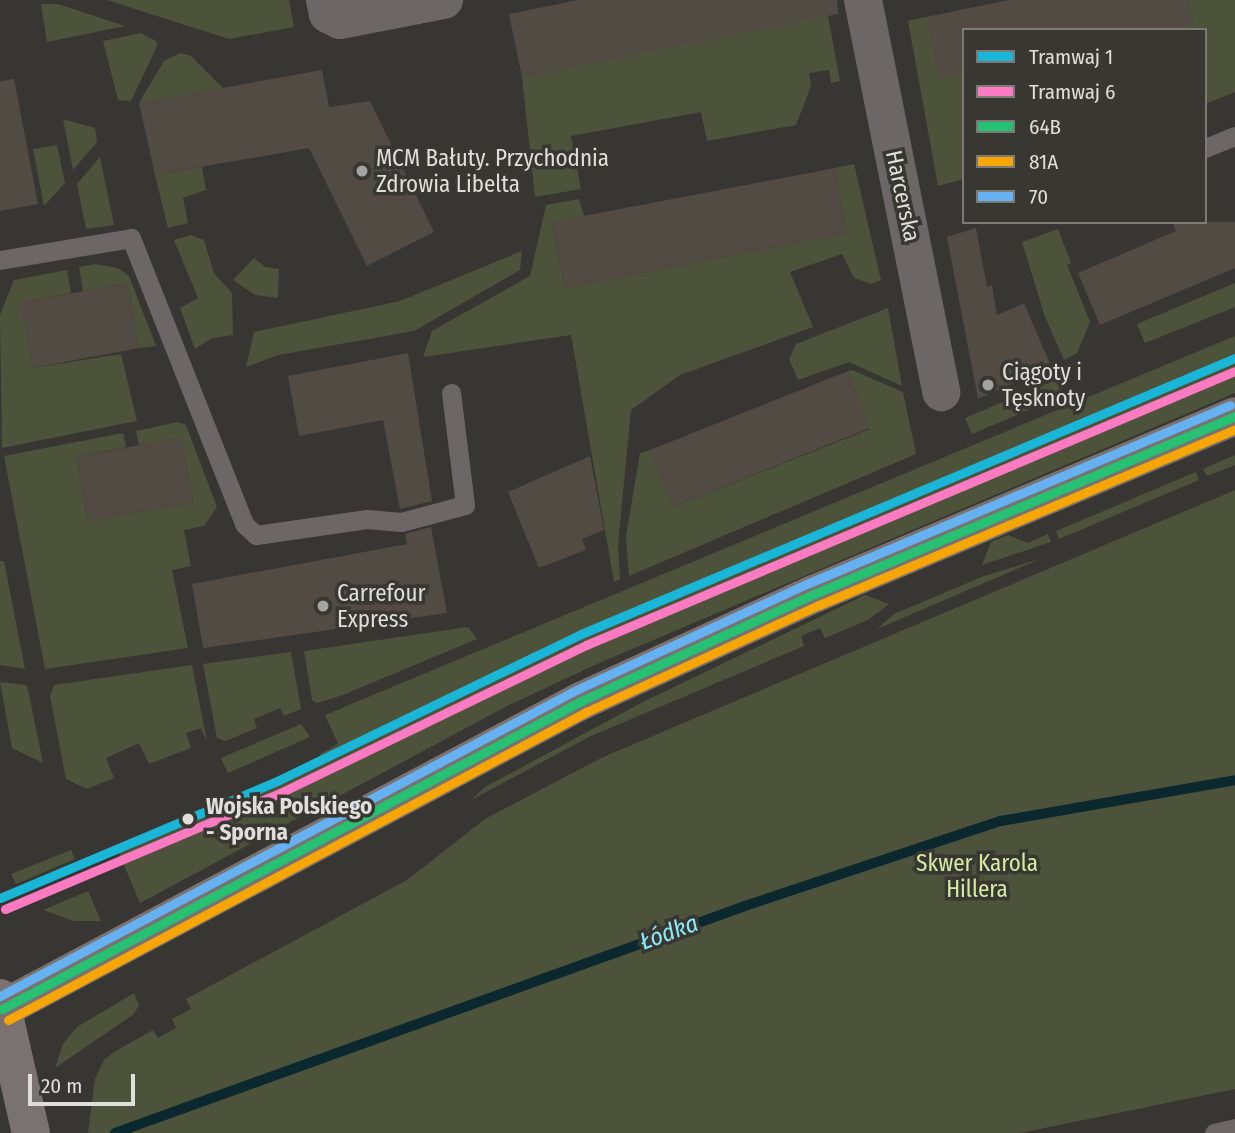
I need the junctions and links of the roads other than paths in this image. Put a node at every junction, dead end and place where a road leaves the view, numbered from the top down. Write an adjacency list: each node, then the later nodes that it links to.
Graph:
1 (325, 0): 2 (street)
2 (444, 0)
3 (863, 0): 7 (street, Harcerska)
4 (1235, 136): 5 (lane)
5 (1207, 147)
6 (0, 260): 8 (lane)
7 (941, 392)
8 (451, 393)
9 (1235, 416): 10 (main road)
10 (1, 1006): 12 (main road)
11 (1235, 1128): 13 (lane)
12 (31, 1133)
13 (1214, 1133)

